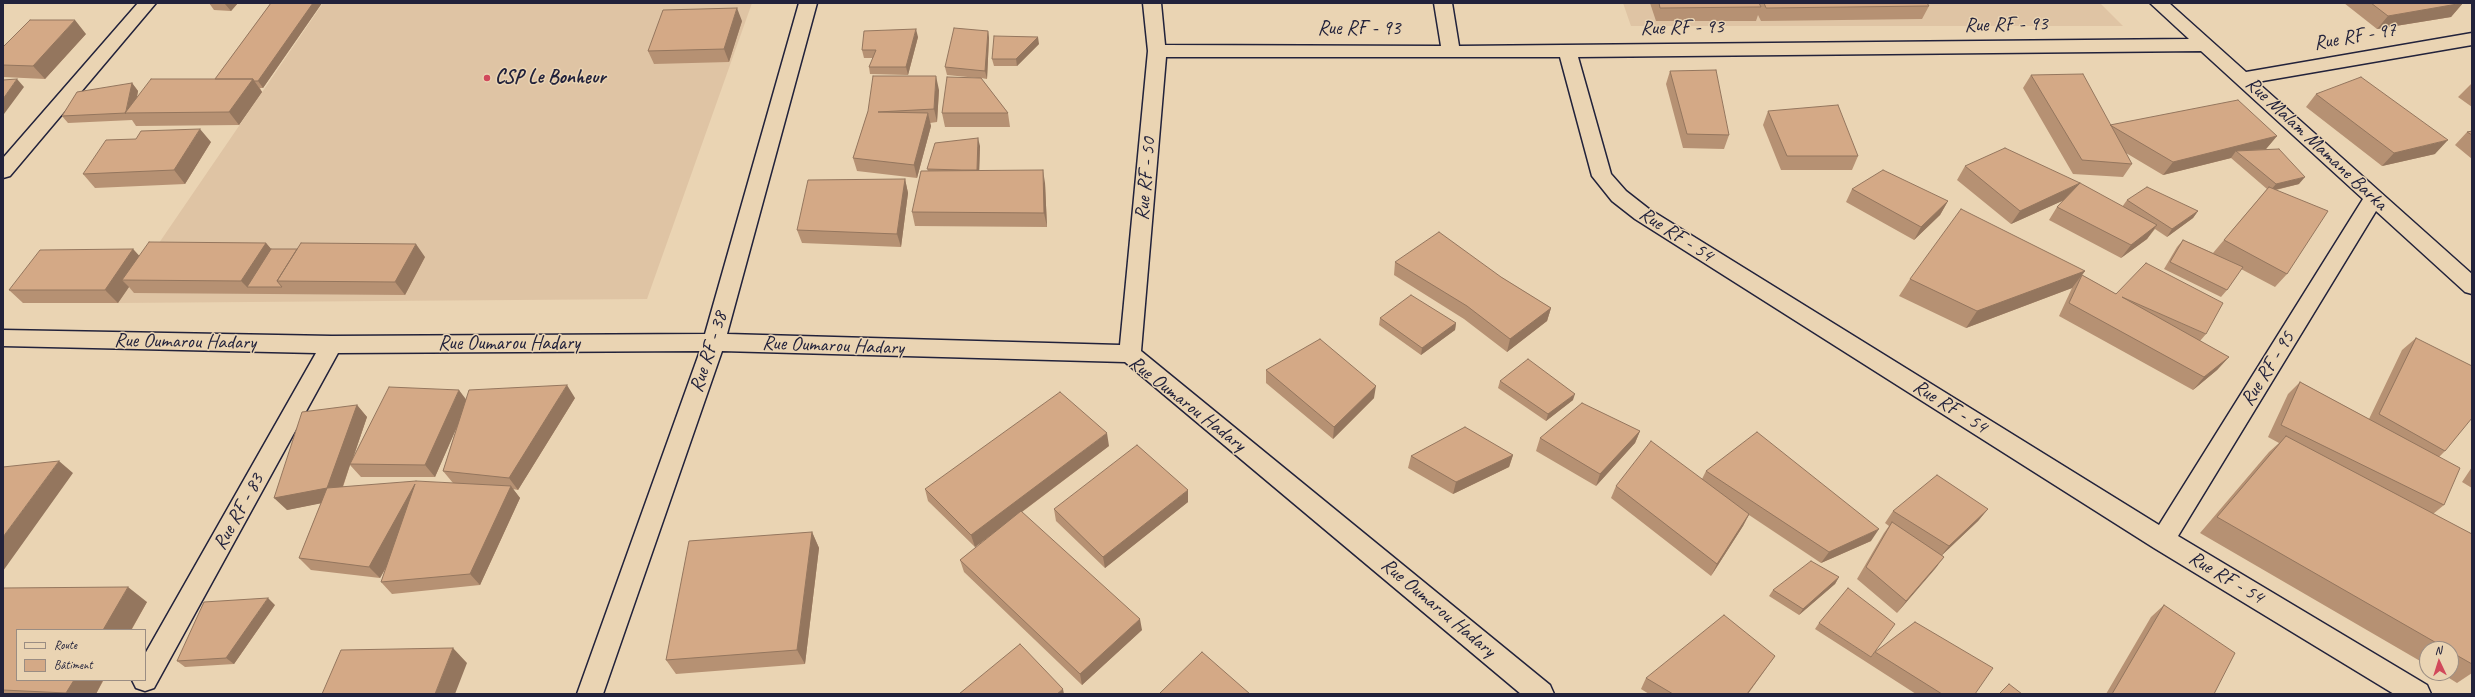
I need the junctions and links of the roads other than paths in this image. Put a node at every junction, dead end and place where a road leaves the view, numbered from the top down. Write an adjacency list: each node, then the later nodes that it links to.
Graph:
1 (147, 3): 12 (street)
2 (808, 3): 16 (street, Rue RF - 38)
3 (1152, 3): 8 (street, Rue RF - 50)
4 (1443, 3): 10 (street)
5 (2159, 3): 7 (street, Rue Malam Mamane Barka)
6 (2472, 39): 11 (street, Rue RF - 97)
7 (2208, 45): 9 (street, Rue RF - 93); 11 (street, Rue Malam Mamane Barka)
8 (1157, 51): 10 (street, Rue RF - 93); 18 (street, Rue RF - 50)
9 (1567, 51): 10 (street, Rue RF - 93); 19 (street, Rue RF - 54)
10 (1451, 52)
11 (2245, 78): 13 (street, Rue Malam Mamane Barka)
12 (3, 171)
13 (2374, 198): 14 (street, Rue Malam Mamane Barka); 19 (street, Rue RF - 95)
14 (2472, 286)
15 (3, 338): 17 (street, Rue Oumarou Hadary)
16 (714, 342): 17 (street, Rue Oumarou Hadary); 18 (street, Rue Oumarou Hadary); 23 (street, Rue RF - 38)
17 (332, 345): 20 (street, Rue RF - 83)
18 (1130, 354): 24 (street, Rue Oumarou Hadary)
19 (2163, 540): 25 (street, Rue RF - 54)
20 (146, 677)
21 (144, 681): 22 (street, Rue RF - 83)
22 (136, 694)
23 (590, 694)
24 (1541, 694)
25 (2418, 694)

